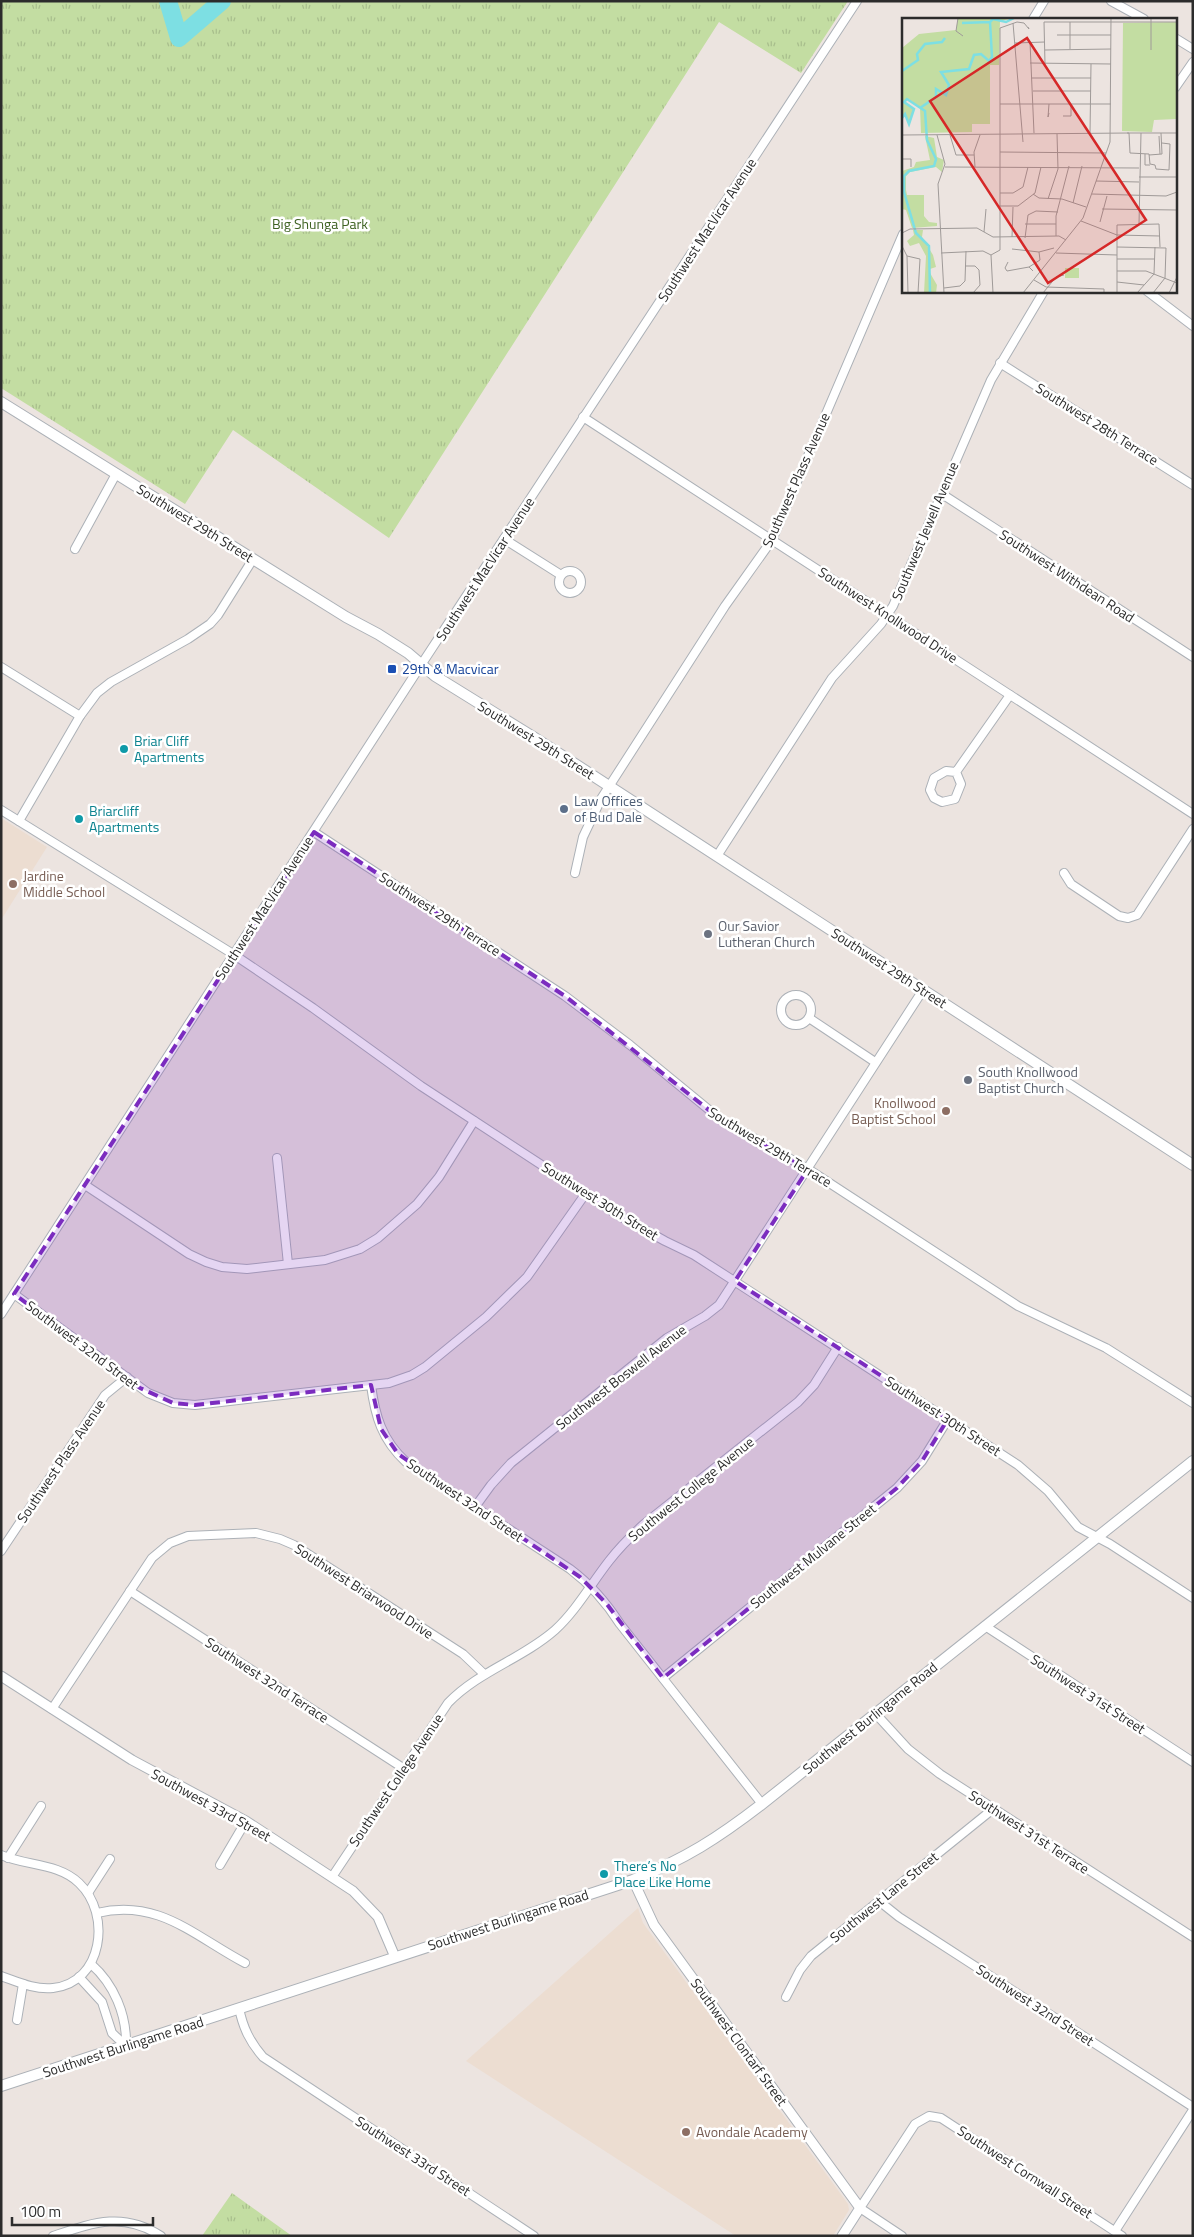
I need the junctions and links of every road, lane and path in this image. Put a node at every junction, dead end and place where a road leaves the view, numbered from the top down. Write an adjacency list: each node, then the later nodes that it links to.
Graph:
1 (857, 1): 16 (street, Southwest MacVicar Avenue)
2 (1044, 1): 4 (street)
3 (1111, 1): 5 (street)
4 (1034, 18)
5 (1142, 18)
6 (1176, 39): 7 (street)
7 (1193, 49)
8 (1193, 62): 9 (street)
9 (1176, 87)
10 (902, 236): 21 (street, Southwest Plass Avenue)
11 (1043, 292): 14 (street, Southwest Jewell Avenue)
12 (1148, 292): 13 (street)
13 (1193, 326)
14 (1000, 363): 18 (street, Southwest 28th Terrace); 19 (street, Southwest Jewell Avenue)
15 (1, 402): 17 (main road, Southwest 29th Street)
16 (583, 418): 20 (street, Southwest MacVicar Avenue); 21 (street, Southwest Knollwood Drive)
17 (116, 474): 22 (street); 23 (main road, Southwest 29th Street)
18 (1193, 486)
19 (942, 494): 25 (street, Southwest Jewell Avenue); 26 (street, Southwest Withdean Road)
20 (504, 539): 24 (street); 27 (street, Southwest MacVicar Avenue)
21 (772, 540): 25 (street, Southwest Knollwood Drive); 32 (street, Southwest Plass Avenue)
22 (75, 549)
23 (254, 560): 27 (main road, Southwest 29th Street); 30 (street)
24 (561, 575)
25 (888, 615): 29 (street, Southwest Knollwood Drive); 38 (street, Southwest Jewell Avenue)
26 (1193, 657)
27 (421, 665): 32 (main road, Southwest 29th Street); 37 (street, Southwest MacVicar Avenue)
28 (1, 667): 30 (street)
29 (1010, 695): 31 (street); 34 (street, Southwest Knollwood Drive)
30 (80, 716): 35 (street)
31 (956, 772): 31 (street)
32 (609, 786): 38 (main road, Southwest 29th Street); 39 (street, Southwest Plass Avenue)
33 (1, 810): 35 (street, Southwest 30th Street)
34 (1193, 814)
35 (19, 821): 41 (street, Southwest 30th Street)
36 (1193, 829): 40 (street)
37 (314, 832): 41 (street, Southwest MacVicar Avenue); 48 (street, Southwest 29th Terrace)
38 (717, 856): 42 (main road, Southwest 29th Street)
39 (576, 873)
40 (1064, 873)
41 (233, 954): 45 (street, Southwest 30th Street); 49 (street, Southwest MacVicar Avenue)
42 (923, 990): 44 (street, Southwest Boswell Avenue); 47 (main road, Southwest 29th Street)
43 (809, 1018): 43 (street); 44 (street)
44 (875, 1062): 48 (street, Southwest Boswell Avenue)
45 (474, 1121): 50 (street, Southwest 30th Street); 51 (street)
46 (277, 1158): 51 (street)
47 (1193, 1166)
48 (808, 1169): 52 (street, Southwest Boswell Avenue); 58 (street, Southwest 29th Terrace)
49 (85, 1185): 51 (street); 53 (street, Southwest MacVicar Avenue)
50 (586, 1193): 52 (street, Southwest 30th Street); 57 (street)
51 (288, 1264)
52 (735, 1281): 55 (street, Southwest 30th Street); 61 (street, Southwest Boswell Avenue)
53 (14, 1294): 54 (street, Southwest MacVicar Avenue); 56 (street, Southwest 32nd Street)
54 (1, 1314)
55 (838, 1347): 59 (street, Southwest 30th Street); 64 (street, Southwest College Avenue)
56 (127, 1377): 57 (street, Southwest 32nd Street); 63 (street, Southwest Plass Avenue)
57 (371, 1385): 61 (street, Southwest 32nd Street)
58 (1193, 1403)
59 (948, 1419): 62 (street, Southwest 30th Street); 70 (street, Southwest Mulvane Street)
60 (1193, 1461): 62 (main road, Southwest Burlingame Road)
61 (475, 1507): 64 (street, Southwest 32nd Street)
62 (1097, 1537): 66 (street, Southwest 30th Street); 67 (main road, Southwest Burlingame Road)
63 (1, 1551)
64 (590, 1586): 68 (street, Southwest College Avenue); 70 (street, Southwest 32nd Street)
65 (130, 1592): 68 (street, Southwest Briarwood Drive); 71 (street, Southwest Briarwood Drive); 74 (street, Southwest 32nd Terrace)
66 (1193, 1598)
67 (985, 1626): 72 (main road, Southwest Burlingame Road); 73 (street, Southwest 31st Street)
68 (484, 1674): 74 (street, Southwest College Avenue)
69 (1, 1676): 71 (street, Southwest 33rd Street)
70 (663, 1678): 75 (street, Southwest 32nd Street)
71 (52, 1709): 78 (street, Southwest 33rd Street)
72 (875, 1713): 75 (main road, Southwest Burlingame Road); 77 (street, Southwest 31st Terrace)
73 (1193, 1762)
74 (403, 1768): 82 (street, Southwest College Avenue)
75 (762, 1804): 83 (main road, Southwest Burlingame Road)
76 (41, 1806): 79 (street)
77 (993, 1809): 85 (street, Southwest Lane Street); 87 (street, Southwest 31st Terrace)
78 (246, 1821): 81 (street); 82 (street, Southwest 33rd Street)
79 (4, 1857): 84 (street)
80 (110, 1859): 84 (street)
81 (220, 1865)
82 (332, 1877): 88 (street, Southwest 33rd Street)
83 (633, 1880): 88 (main road, Southwest Burlingame Road); 100 (street, Southwest Clontarf Street)
84 (88, 1893): 86 (street)
85 (879, 1901): 94 (street, Southwest Lane Street); 99 (street, Southwest 32nd Street)
86 (97, 1913): 89 (street); 90 (street)
87 (1193, 1938)
88 (395, 1957): 95 (main road, Southwest Burlingame Road)
89 (245, 1963)
90 (90, 1964): 92 (street); 97 (street)
91 (1, 1976): 93 (street)
92 (79, 1977): 93 (street); 97 (street)
93 (23, 1984): 96 (street)
94 (786, 1997)
95 (239, 2008): 97 (main road, Southwest Burlingame Road); 104 (street, Southwest 33rd Street)
96 (17, 2020)
97 (126, 2046): 98 (main road, Southwest Burlingame Road)
98 (1, 2086)
99 (1193, 2108): 101 (street)
100 (860, 2208): 101 (street, Southwest Cornwall Street); 105 (street); 106 (street, Southwest Clontarf Street)
101 (1115, 2231): 107 (street, Southwest Cornwall Street)
102 (53, 2236): 103 (street)
103 (161, 2236)
104 (534, 2236)
105 (842, 2236)
106 (902, 2236)
107 (1122, 2236)

